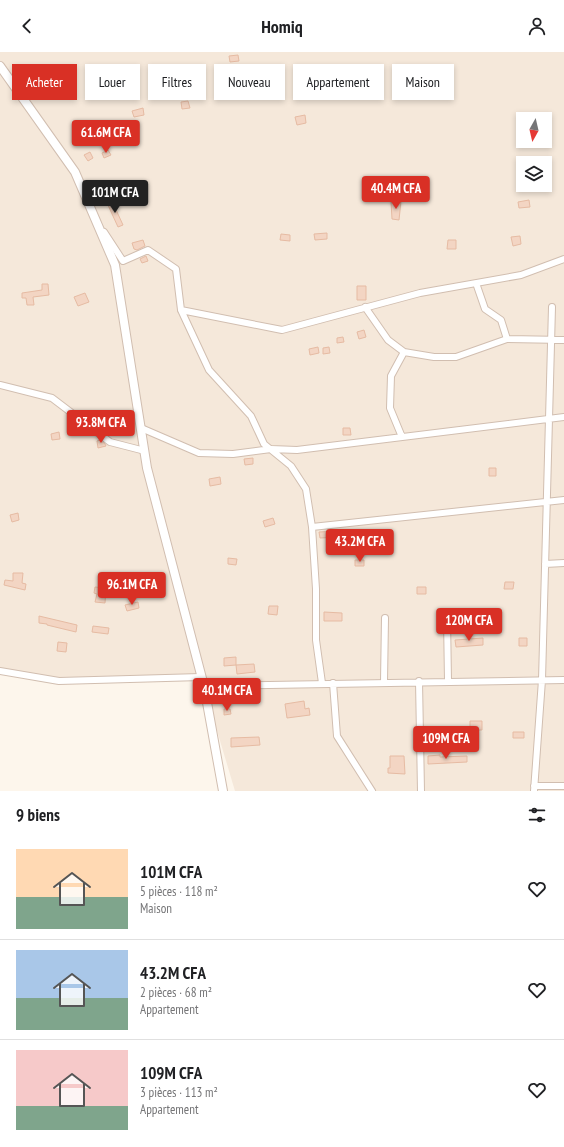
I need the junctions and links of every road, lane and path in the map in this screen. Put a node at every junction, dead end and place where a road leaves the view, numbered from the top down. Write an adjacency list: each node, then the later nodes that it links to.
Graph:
1 (0, 66): 2 (street)
2 (96, 221): 7 (street); 15 (street)
3 (564, 259): 4 (street)
4 (476, 283): 5 (street); 8 (street)
5 (365, 307): 7 (street); 11 (street)
6 (552, 307): 10 (street)
7 (181, 310): 17 (street)
8 (507, 339): 10 (street); 11 (street)
9 (564, 340): 10 (street)
10 (551, 341): 14 (street)
11 (404, 352): 16 (street)
12 (0, 385): 18 (street)
13 (564, 417): 14 (street)
14 (549, 419): 16 (street); 20 (street)
15 (141, 428): 17 (street); 18 (street)
16 (402, 437): 17 (street)
17 (271, 450): 21 (street)
18 (145, 451): 27 (street)
19 (564, 500): 20 (street)
20 (547, 501): 21 (street); 23 (street)
21 (312, 527): 33 (street)
22 (564, 563): 23 (street)
23 (545, 564): 28 (street)
24 (385, 618): 32 (street)
25 (447, 619): 31 (street)
26 (0, 671): 27 (street)
27 (201, 677): 35 (street)
28 (542, 680): 29 (street); 31 (street); 37 (street)
29 (564, 680)
30 (419, 681): 31 (street); 32 (street); 40 (street)
31 (448, 681)
32 (384, 682): 34 (street)
33 (322, 683): 34 (street); 35 (street)
34 (333, 683): 39 (street)
35 (204, 686): 38 (street)
36 (564, 786): 37 (street)
37 (534, 788)
38 (223, 791)
39 (372, 791)
40 (421, 791)

